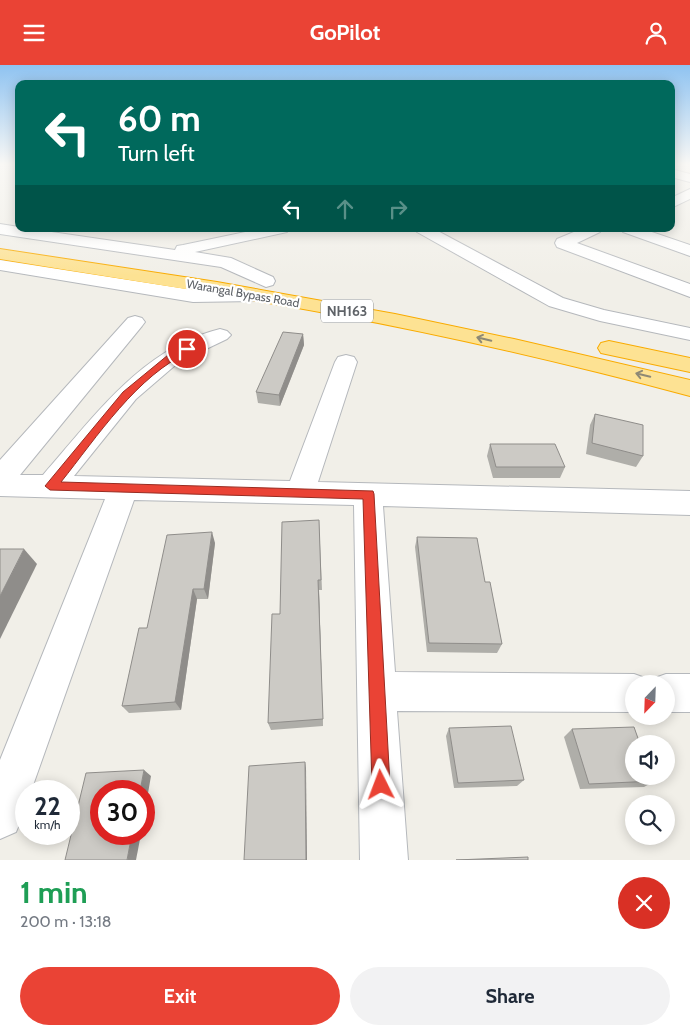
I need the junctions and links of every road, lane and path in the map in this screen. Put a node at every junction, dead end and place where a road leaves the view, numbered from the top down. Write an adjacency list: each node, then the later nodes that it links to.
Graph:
1 (0, 229): 2 (street)
2 (15, 231)
3 (20, 232): 11 (street)
4 (267, 232): 11 (street)
5 (428, 232): 16 (street)
6 (587, 232): 14 (street)
7 (637, 232): 9 (street)
8 (0, 237): 13 (highway, Warangal Bypass Road / NH163)
9 (690, 251)
10 (0, 253): 13 (highway, Warangal Bypass Road / NH163)
11 (167, 254): 13 (street)
12 (0, 265): 13 (street)
13 (260, 288): 19 (highway, Warangal Bypass Road / NH163); 20 (highway, Warangal Bypass Road / NH163, one-way to 13)
14 (690, 291)
15 (135, 322): 21 (street)
16 (690, 334)
17 (220, 335): 23 (street)
18 (346, 362): 25 (street)
19 (690, 365)
20 (690, 387)
21 (0, 479)
22 (0, 485): 23 (street)
23 (50, 486): 24 (street)
24 (124, 488): 25 (street); 32 (street)
25 (300, 493): 26 (street)
26 (368, 494): 27 (street); 28 (street)
27 (690, 503)
28 (377, 691): 29 (street); 33 (street)
29 (625, 693)
30 (675, 693): 31 (street)
31 (690, 693)
32 (0, 816)
33 (384, 860)

